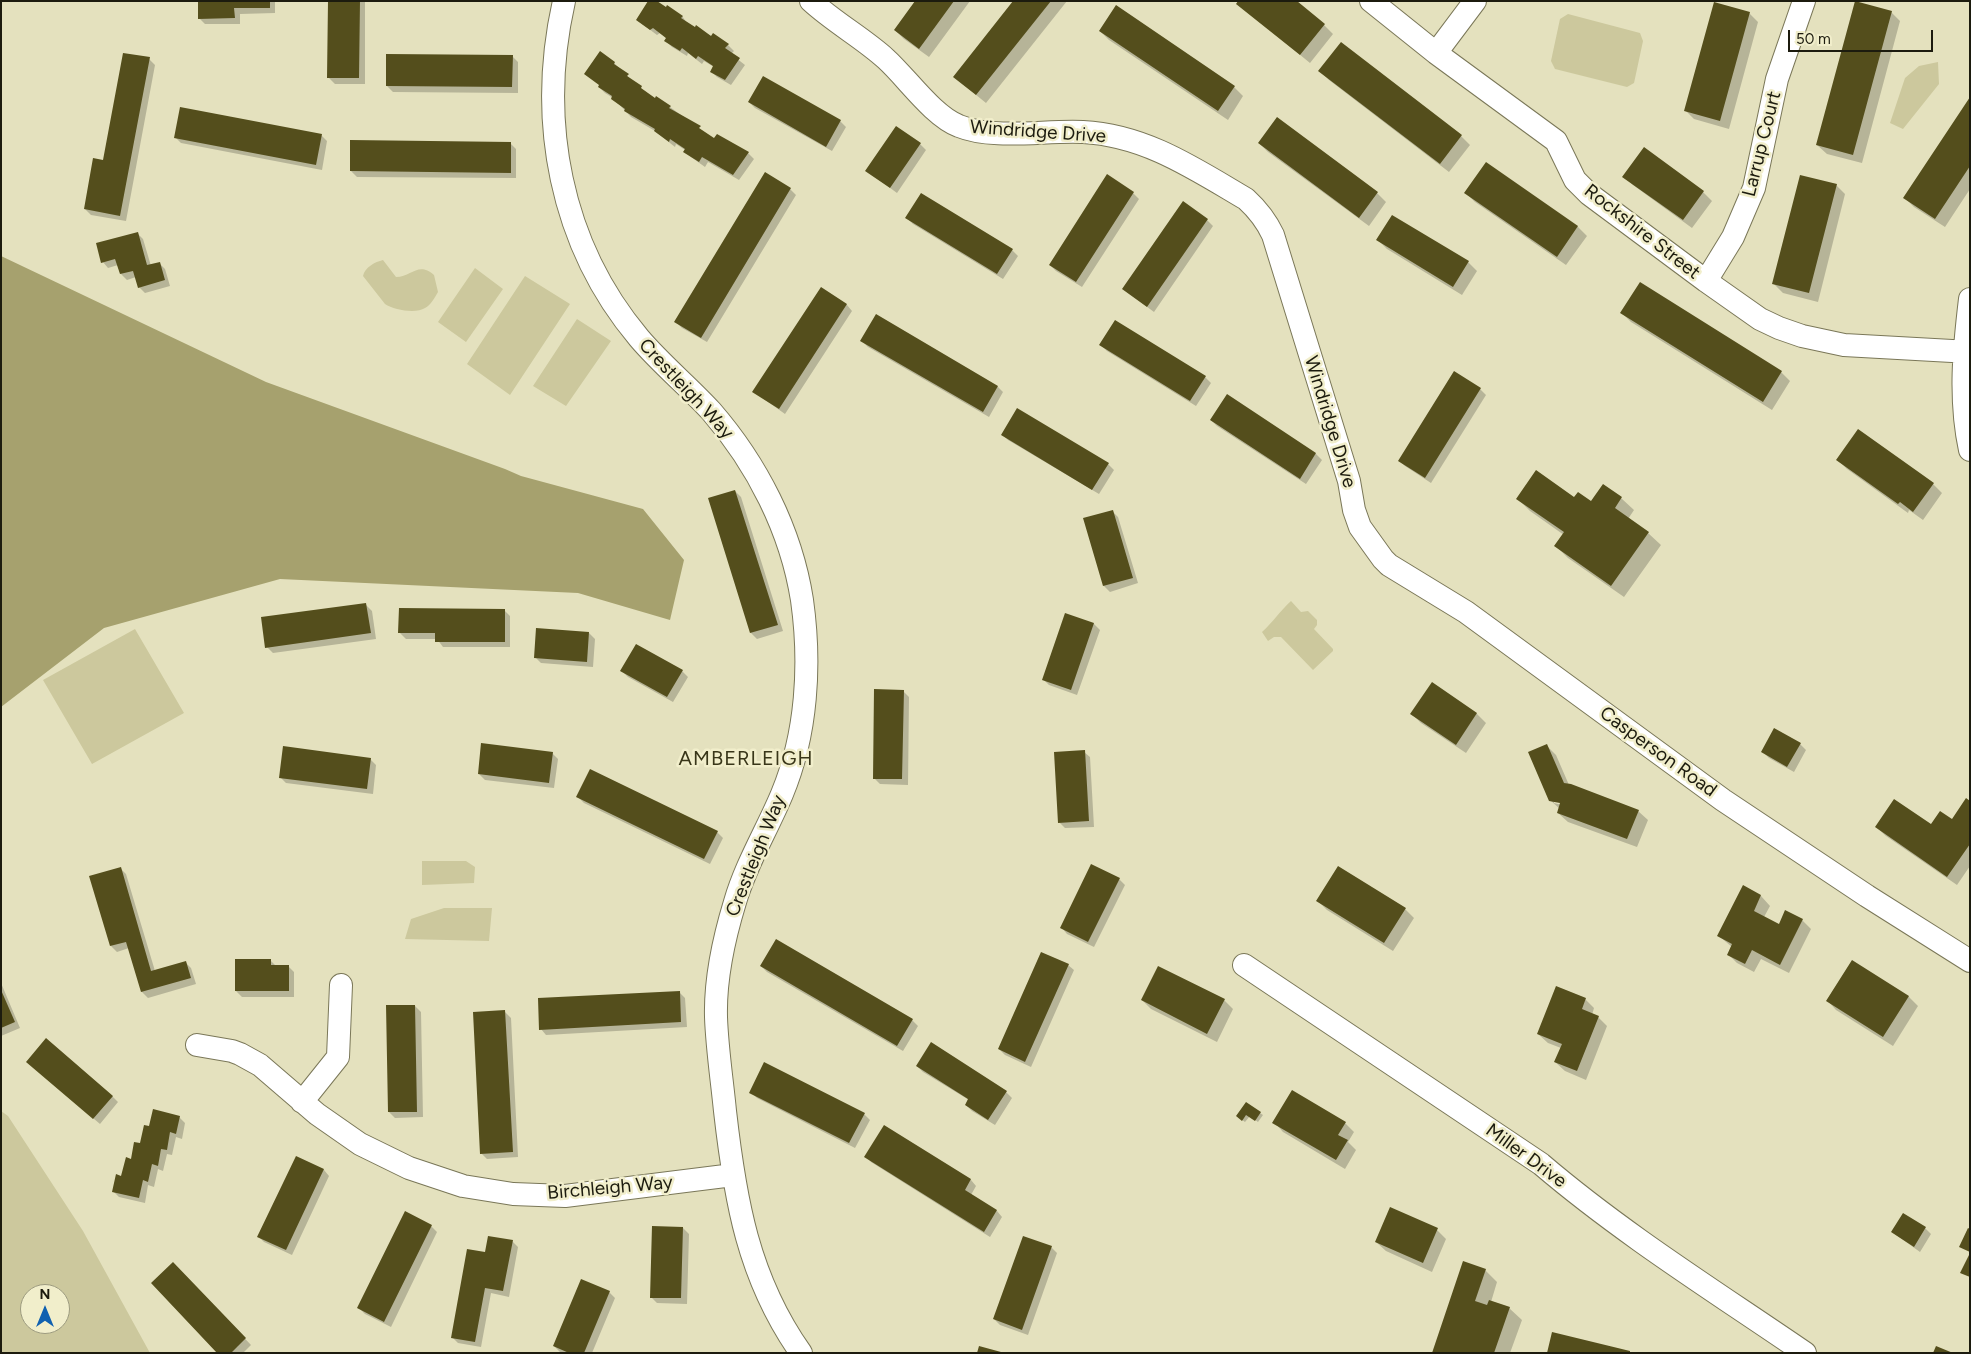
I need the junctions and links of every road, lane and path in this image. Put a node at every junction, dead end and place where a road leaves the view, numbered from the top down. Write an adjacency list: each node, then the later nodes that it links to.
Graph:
1 (564, 1): 17 (street, Crestleigh Way)
2 (811, 1): 11 (street, Windridge Drive)
3 (1371, 1): 6 (street, Rockshire Street)
4 (1475, 1): 6 (street)
5 (1804, 1): 7 (street, Larrup Court)
6 (1436, 53): 7 (street, Rockshire Street)
7 (1706, 281): 9 (street, Rockshire Street)
8 (1970, 299): 9 (street)
9 (1967, 352): 10 (street)
10 (1970, 450)
11 (1360, 527): 12 (street, Casperson Road)
12 (1970, 960)
13 (1244, 964): 19 (street, Miller Drive)
14 (341, 985): 16 (street)
15 (197, 1045): 16 (street, Birchleigh Way)
16 (302, 1102): 17 (street, Birchleigh Way)
17 (733, 1175): 18 (street, Crestleigh Way)
18 (801, 1353)
19 (1805, 1353)

